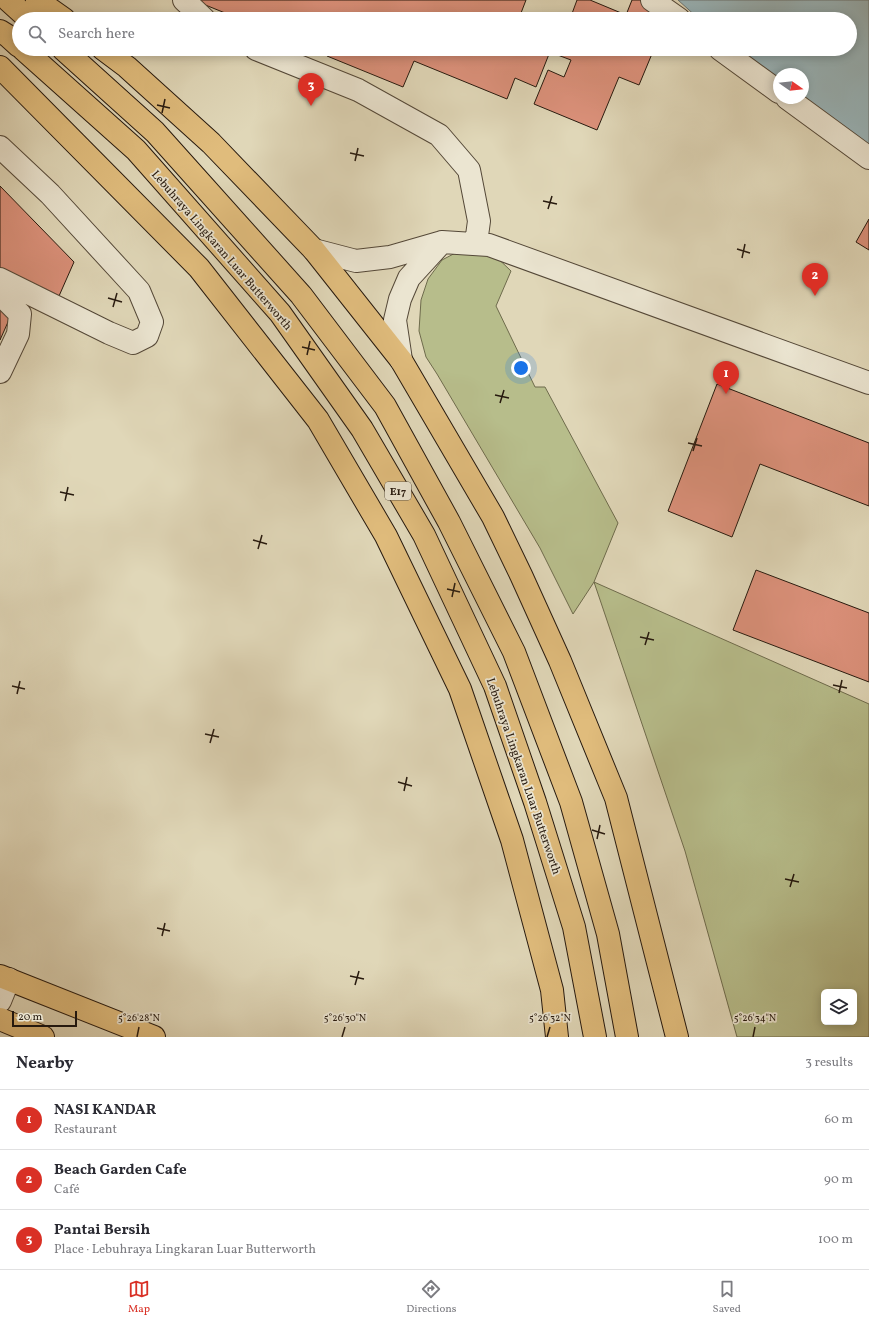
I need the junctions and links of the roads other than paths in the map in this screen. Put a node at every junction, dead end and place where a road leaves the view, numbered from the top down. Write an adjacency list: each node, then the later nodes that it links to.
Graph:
1 (8, 0): 5 (main road)
2 (37, 0): 6 (main road)
3 (184, 0): 7 (street)
4 (652, 0): 8 (street)
5 (21, 12)
6 (54, 12)
7 (197, 12)
8 (668, 12)
9 (0, 31): 10 (main road)
10 (12, 40)
11 (31, 56): 38 (main road, Lebuhraya Lingkaran Luar Butterworth / E17)
12 (70, 56): 39 (main road, E17)
13 (112, 56): 23 (main road)
14 (273, 56): 22 (street)
15 (730, 56): 17 (street)
16 (0, 67): 30 (main road)
17 (773, 88)
18 (795, 104): 20 (street)
19 (0, 147): 24 (street)
20 (869, 158)
21 (442, 242): 22 (street); 23 (street); 26 (street)
22 (476, 243): 28 (street)
23 (314, 250): 26 (main road)
24 (0, 279)
25 (0, 298): 27 (street)
26 (401, 360): 33 (main road)
27 (0, 372)
28 (869, 383)
29 (4, 978): 31 (street); 35 (main road)
30 (552, 990): 36 (main road); 37 (main road)
31 (0, 1001)
32 (0, 1019): 34 (main road)
33 (675, 1032)
34 (43, 1037)
35 (154, 1037)
36 (543, 1037)
37 (558, 1037)
38 (595, 1037)
39 (627, 1037)

